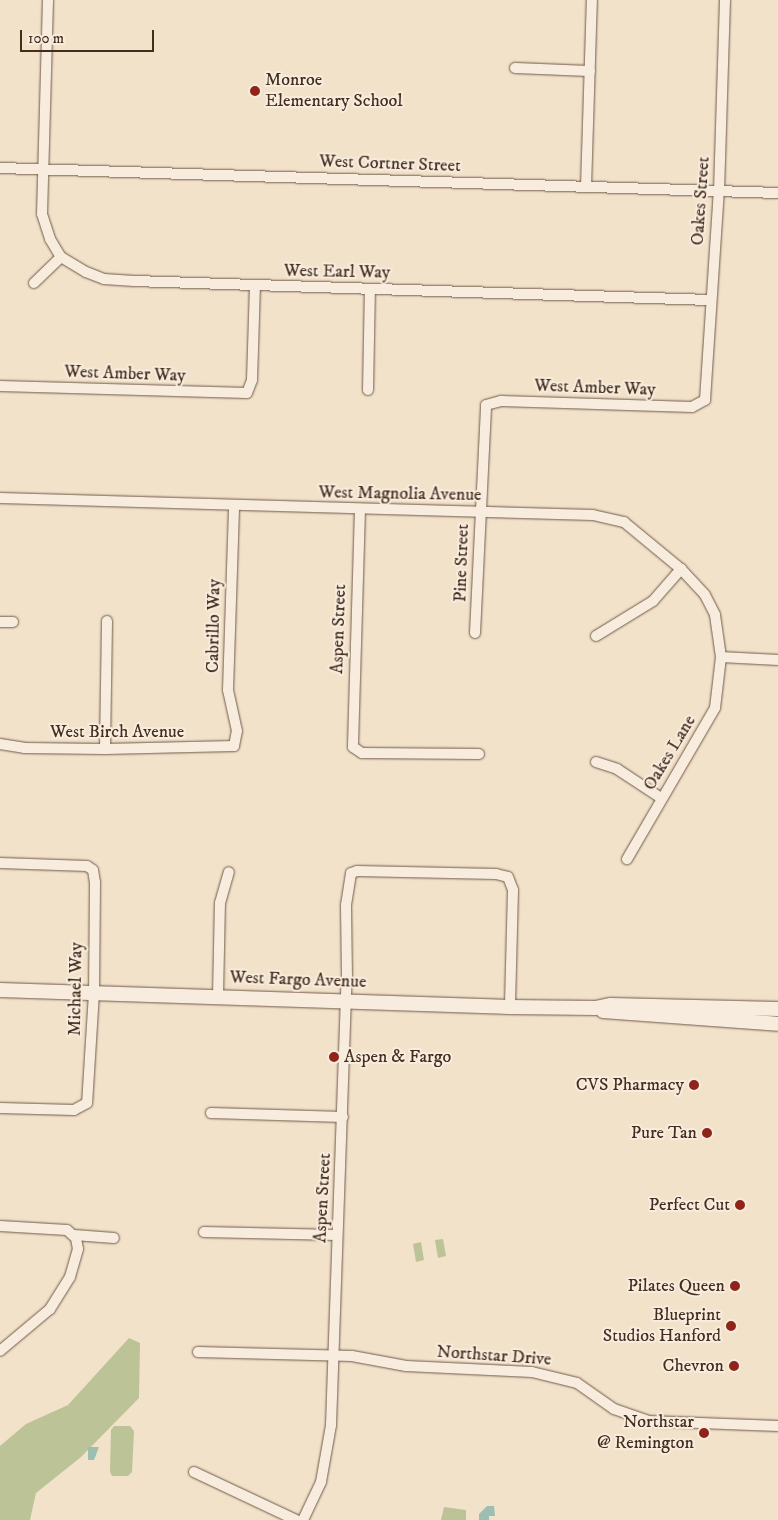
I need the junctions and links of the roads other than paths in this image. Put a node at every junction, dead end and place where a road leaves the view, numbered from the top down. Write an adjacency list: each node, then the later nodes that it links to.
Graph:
1 (48, 0): 7 (street)
2 (592, 0): 5 (street)
3 (725, 0): 9 (street, Oakes Street)
4 (515, 68): 5 (street)
5 (590, 71): 8 (street)
6 (0, 168): 7 (street, West Cortner Street)
7 (42, 170): 8 (street, West Cortner Street); 11 (street)
8 (586, 187): 9 (street, West Cortner Street)
9 (719, 191): 10 (street, West Cortner Street); 15 (street, Oakes Street)
10 (778, 193)
11 (62, 258): 12 (street); 13 (street, West Earl Way)
12 (34, 283)
13 (255, 286): 14 (street, West Earl Way); 16 (street, West Amber Way)
14 (370, 289): 15 (street, West Earl Way); 17 (street)
15 (710, 300): 18 (street, Oakes Street)
16 (0, 386)
17 (368, 390)
18 (703, 402): 19 (street, West Amber Way)
19 (486, 405): 23 (street, Pine Street)
20 (0, 498): 21 (street, West Magnolia Avenue)
21 (234, 505): 22 (street, West Magnolia Avenue); 33 (street, Cabrillo Way)
22 (360, 509): 23 (street, West Magnolia Avenue); 35 (street, Aspen Street)
23 (480, 512): 24 (street, West Magnolia Avenue); 28 (street, Pine Street)
24 (681, 569): 29 (street); 30 (street, West Magnolia Avenue)
25 (107, 621): 34 (street)
26 (0, 622): 27 (street)
27 (13, 622)
28 (475, 633)
29 (596, 636)
30 (721, 657): 31 (street); 37 (street, Oakes Lane)
31 (778, 660)
32 (0, 744): 34 (street, West Birch Avenue)
33 (234, 746): 34 (street, West Birch Avenue)
34 (105, 749)
35 (479, 754)
36 (596, 762): 37 (street)
37 (661, 798): 38 (street, Oakes Lane)
38 (627, 859)
39 (0, 863): 42 (street, Michael Way)
40 (228, 872): 43 (street)
41 (0, 990): 42 (main road, West Fargo Avenue)
42 (94, 993): 43 (main road, West Fargo Avenue); 49 (street, Michael Way)
43 (218, 996): 44 (main road, West Fargo Avenue)
44 (346, 1001): 45 (main road, West Fargo Avenue); 45 (street, Aspen Street); 51 (street, Aspen Street)
45 (510, 1006): 46 (main road, West Fargo Avenue)
46 (595, 1008): 47 (main road, West Fargo Avenue); 48 (main road, West Fargo Avenue)
47 (778, 1009)
48 (778, 1024)
49 (0, 1108)
50 (211, 1113): 51 (street)
51 (343, 1117): 55 (street, Aspen Street)
52 (0, 1226): 54 (street)
53 (204, 1232): 55 (street)
54 (74, 1235): 56 (street); 57 (street)
55 (337, 1235): 59 (street, Aspen Street)
56 (114, 1238)
57 (0, 1351)
58 (198, 1352): 59 (street, Northstar Drive)
59 (334, 1356): 60 (street, Northstar Drive); 63 (street, Aspen Street)
60 (778, 1426)
61 (194, 1472): 62 (street)
62 (296, 1520)
63 (303, 1520)

